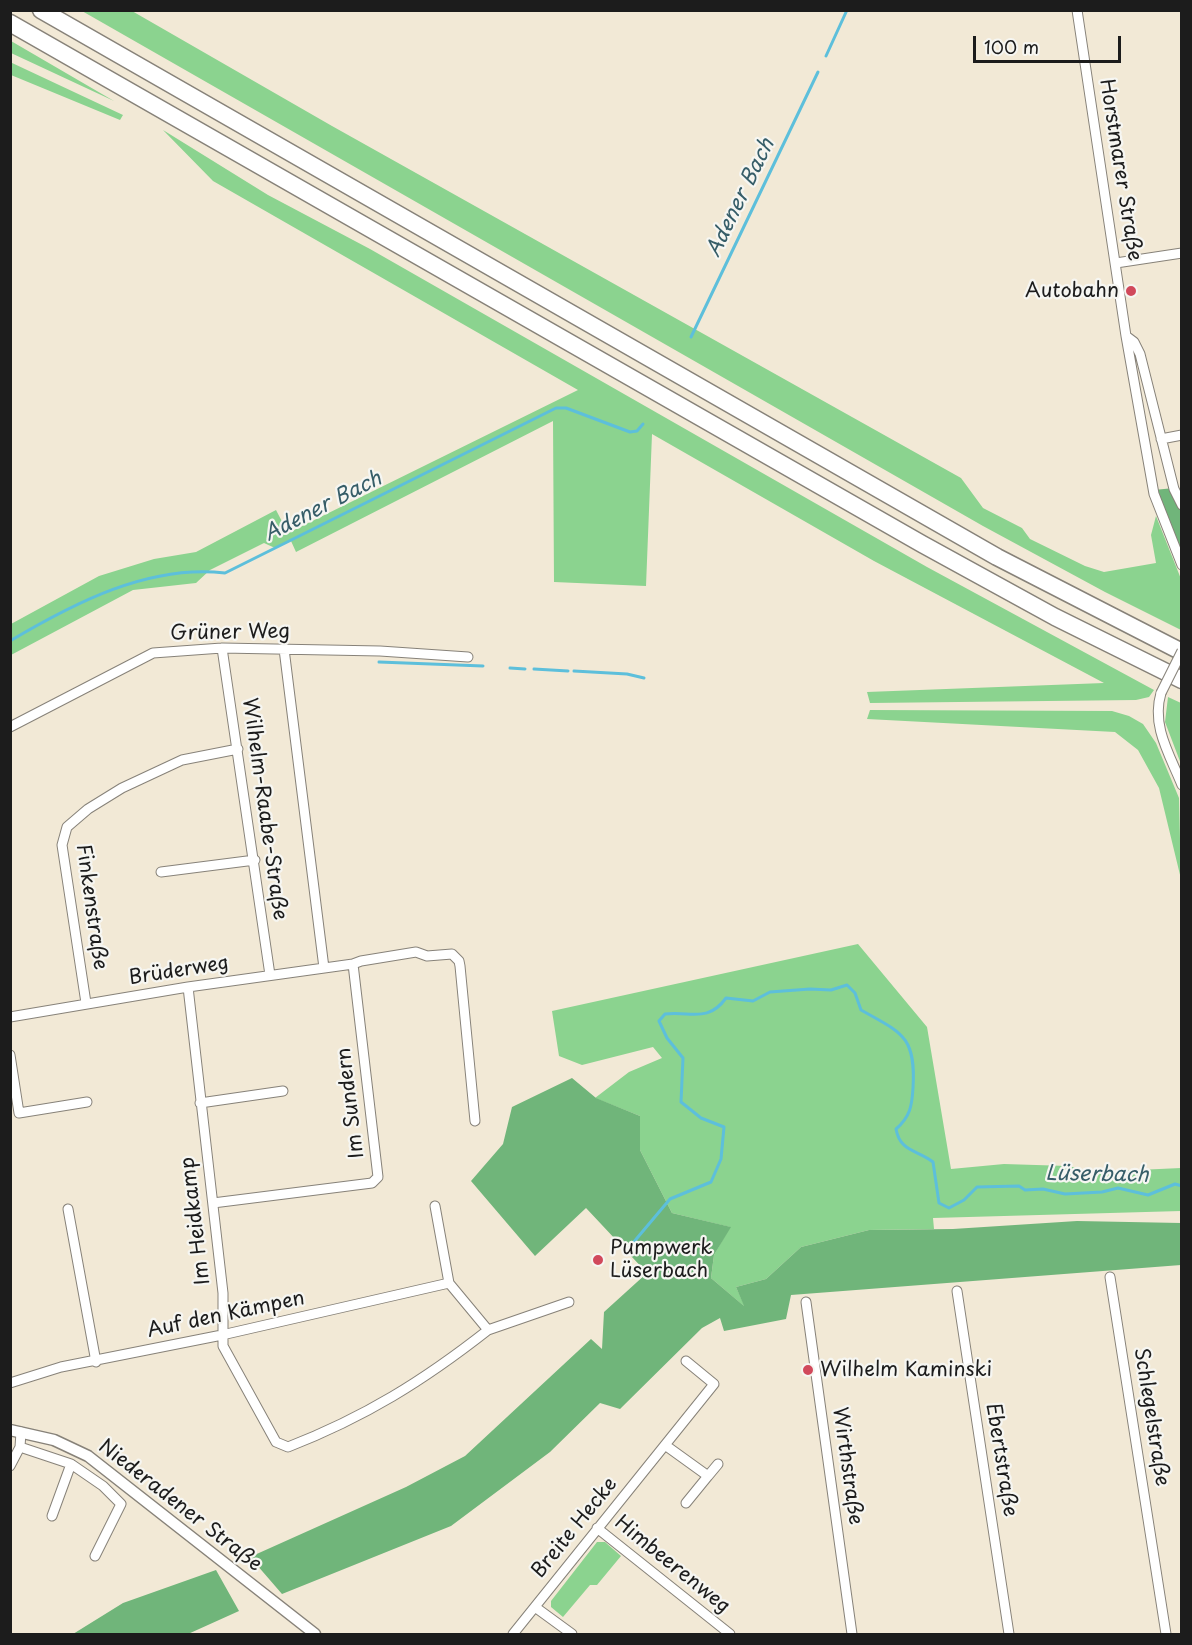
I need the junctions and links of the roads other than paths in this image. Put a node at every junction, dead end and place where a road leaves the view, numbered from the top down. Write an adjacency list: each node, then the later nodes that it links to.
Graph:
1 (41, 10): 13 (highway)
2 (1077, 10): 5 (street, Horstmarer Straße)
3 (10, 23): 15 (highway)
4 (1182, 253): 5 (street)
5 (1116, 262): 6 (street, Horstmarer Straße)
6 (1126, 336): 8 (street, Horstmarer Straße); 10 (street, Horstmarer Straße)
7 (1182, 435): 8 (street)
8 (1161, 438): 9 (street, Horstmarer Straße)
9 (1182, 505)
10 (1182, 565)
11 (222, 648): 12 (street, Grüner Weg); 16 (street, Grüner Weg); 17 (street, Wilhelm-Raabe-Straße)
12 (284, 649): 14 (street, Grüner Weg); 22 (street)
13 (1182, 652): 18 (street, bridge)
14 (468, 657)
15 (1182, 680)
16 (10, 727)
17 (238, 749): 19 (street, Wilhelm-Raabe-Straße); 25 (street, Finkenstraße)
18 (1182, 785)
19 (255, 860): 20 (street); 23 (street, Wilhelm-Raabe-Straße)
20 (161, 873)
21 (353, 964): 22 (street, Brüderweg); 31 (street, Brüderweg); 32 (street, Im Sundern)
22 (324, 968): 23 (street, Brüderweg)
23 (270, 975): 24 (street, Brüderweg)
24 (188, 987): 25 (street, Brüderweg); 30 (street, Im Heidkamp)
25 (86, 1004): 26 (street, Brüderweg)
26 (10, 1017)
27 (10, 1055): 29 (street)
28 (283, 1091): 30 (street)
29 (87, 1102)
30 (200, 1103): 32 (street, Im Heidkamp)
31 (475, 1121)
32 (213, 1203): 41 (street, Im Heidkamp)
33 (435, 1206): 36 (street)
34 (68, 1209): 43 (street)
35 (1110, 1277): 63 (street, Schlegelstraße)
36 (449, 1283): 40 (street); 41 (street, Auf den Kämpen)
37 (957, 1291): 62 (street, Ebertstraße)
38 (569, 1302): 40 (street)
39 (806, 1302): 61 (street, Wirthstraße)
40 (488, 1330): 41 (street)
41 (222, 1335): 43 (street, Auf den Kämpen)
42 (686, 1361): 46 (street, Breite Hecke)
43 (96, 1362): 44 (street, Auf den Kämpen)
44 (10, 1383)
45 (16, 1431): 47 (street); 58 (street, Niederadener Straße)
46 (665, 1445): 51 (street); 54 (street, Breite Hecke)
47 (20, 1447): 48 (street); 50 (street)
48 (70, 1464): 53 (street); 55 (street)
49 (718, 1464): 51 (street)
50 (10, 1466)
51 (708, 1476): 52 (street)
52 (686, 1503)
53 (52, 1516)
54 (597, 1528): 56 (street, Breite Hecke); 57 (street, Himbeerenweg)
55 (95, 1556)
56 (535, 1606): 59 (street, Breite Hecke); 60 (street)
57 (725, 1633)
58 (315, 1635)
59 (513, 1635)
60 (572, 1635)
61 (852, 1635)
62 (1009, 1635)
63 (1166, 1635)

